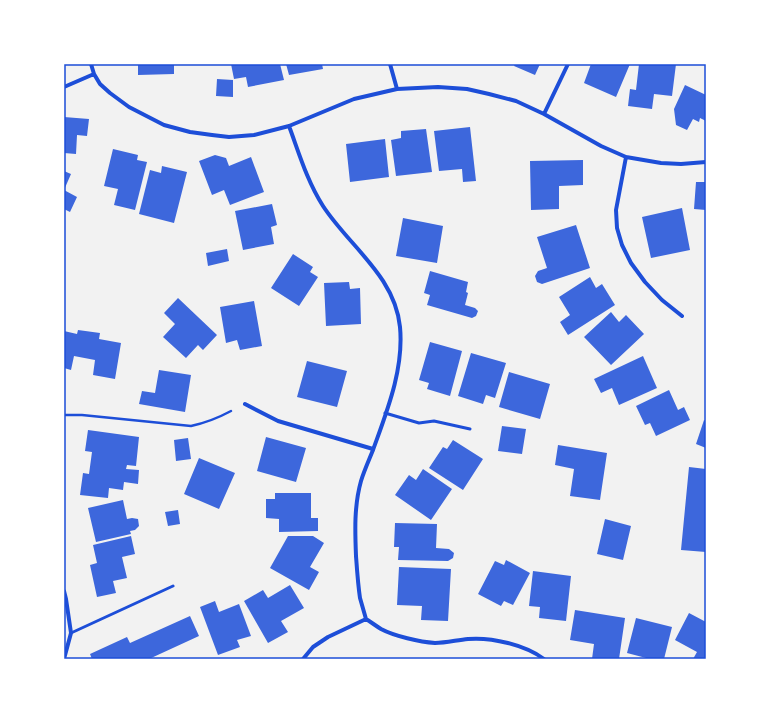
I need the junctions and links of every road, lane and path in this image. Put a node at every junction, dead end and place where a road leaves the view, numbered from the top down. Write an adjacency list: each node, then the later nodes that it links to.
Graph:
1 (91, 64): 4 (street)
2 (390, 64): 6 (street)
3 (568, 64): 7 (street)
4 (94, 74): 5 (street); 8 (street)
5 (64, 87)
6 (397, 89): 7 (street); 8 (street)
7 (544, 114): 9 (street)
8 (289, 126): 13 (street)
9 (626, 157): 10 (street); 11 (street)
10 (706, 162)
11 (682, 316)
12 (245, 404): 14 (path); 16 (street)
13 (385, 413): 15 (lane); 16 (street)
14 (64, 415)
15 (470, 428)
16 (373, 450): 19 (street)
17 (173, 586): 20 (lane)
18 (64, 591): 20 (street)
19 (366, 619): 22 (street); 23 (street)
20 (71, 633): 21 (street)
21 (64, 659)
22 (302, 659)
23 (544, 659)

